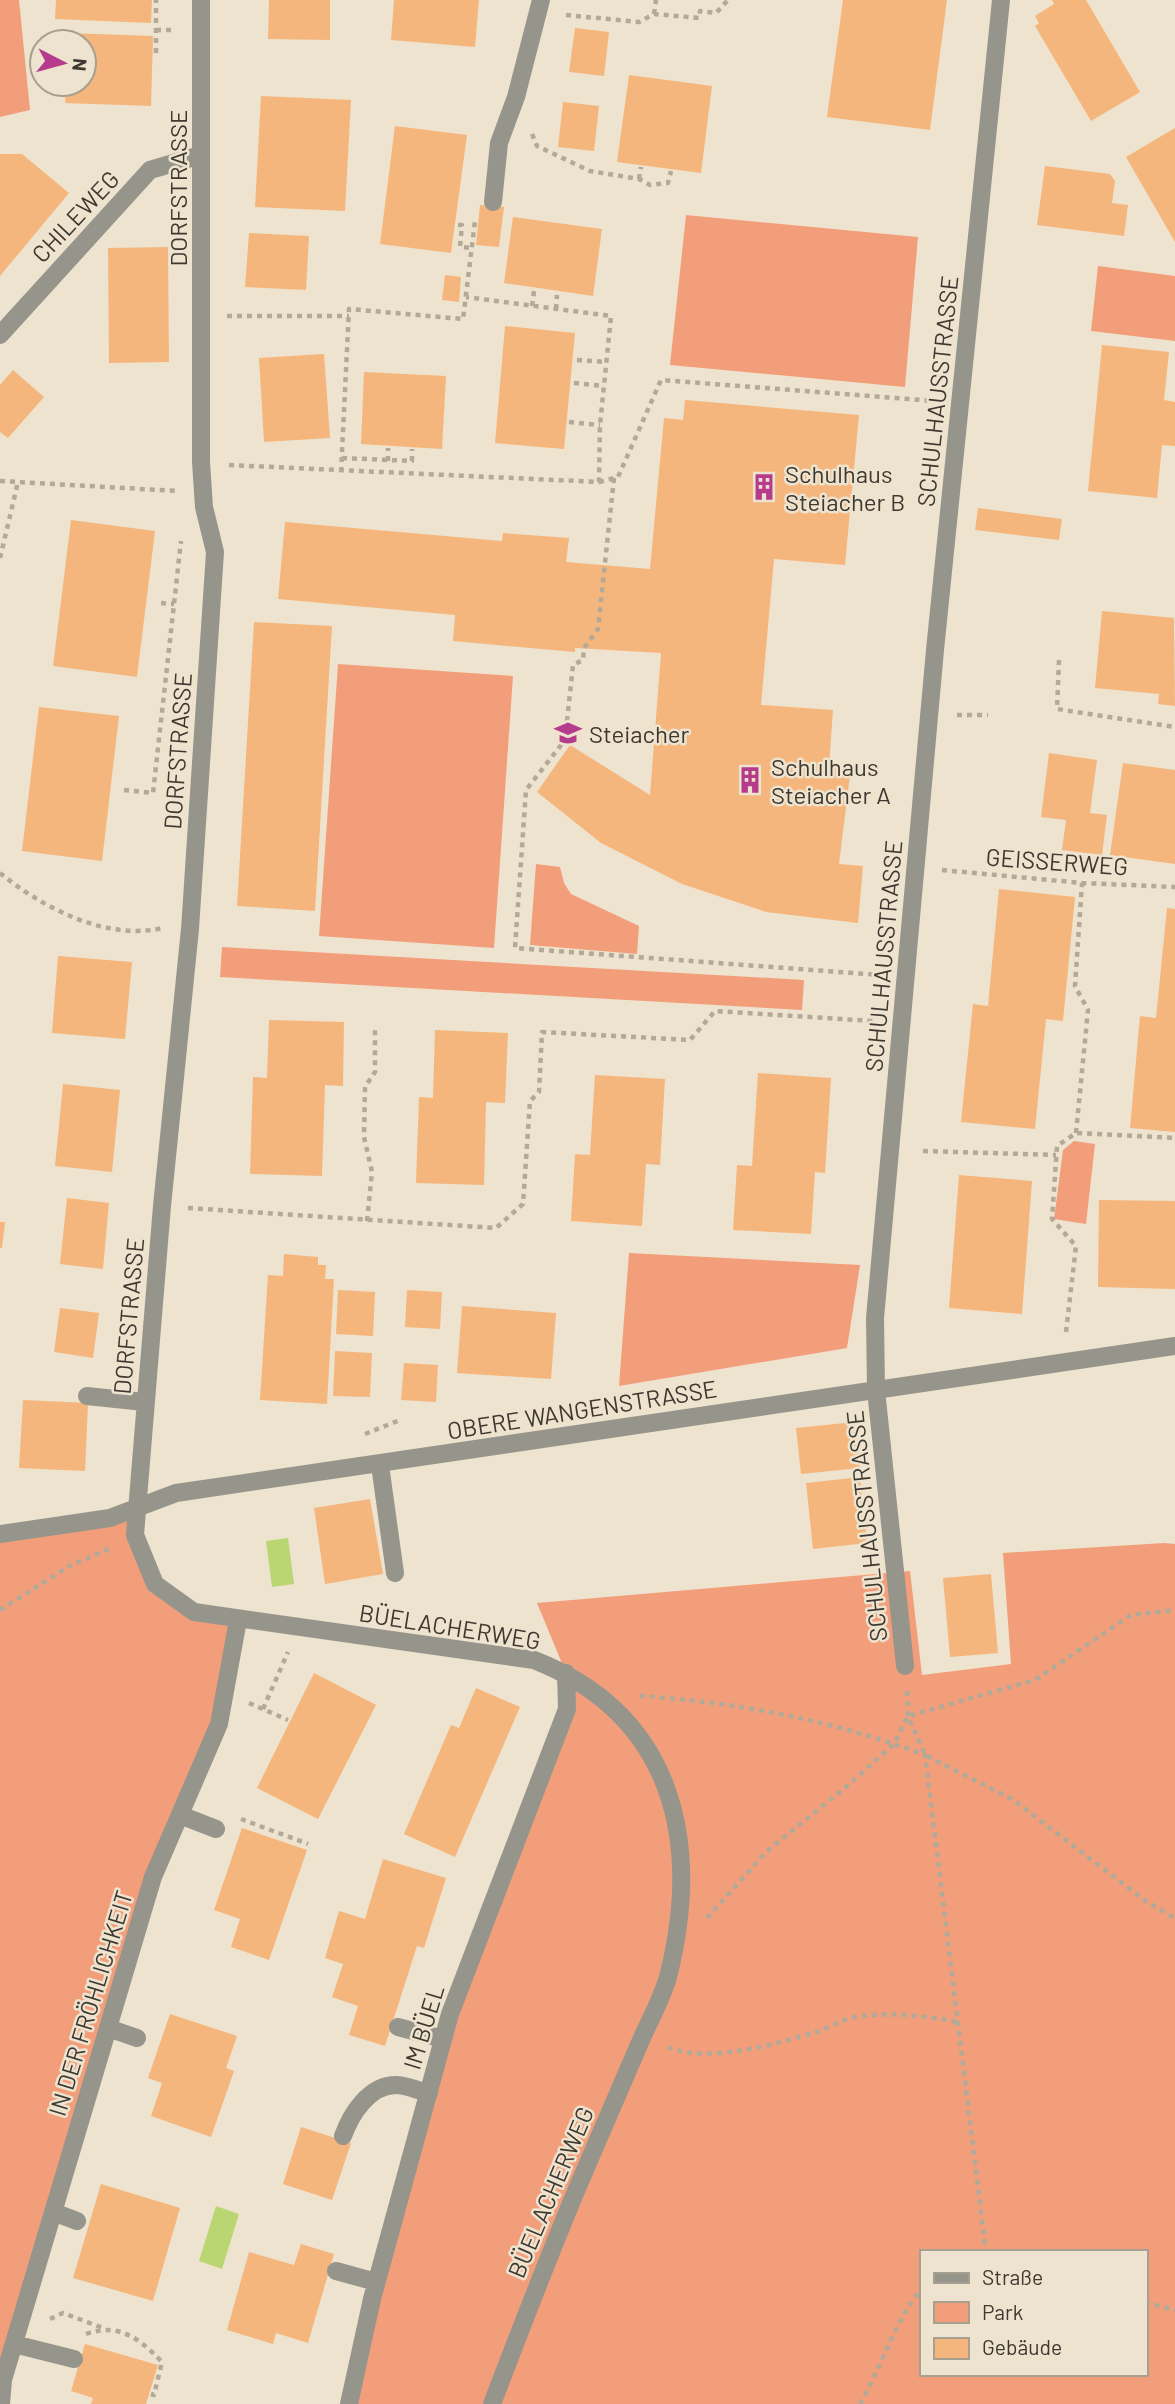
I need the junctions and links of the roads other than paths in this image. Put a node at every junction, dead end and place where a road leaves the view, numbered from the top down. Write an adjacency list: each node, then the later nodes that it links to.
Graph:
1 (201, 0): 4 (street, DORFSTRASSE)
2 (1000, 0): 8 (street, SCHULHAUSSTRASSE)
3 (541, 6): 5 (street)
4 (201, 155): 6 (street, CHILEWEG); 10 (street, DORFSTRASSE)
5 (493, 202)
6 (0, 335)
7 (1175, 1346): 8 (street, OBERE WANGENSTRASSE)
8 (876, 1390): 11 (street, OBERE WANGENSTRASSE); 16 (street, SCHULHAUSSTRASSE)
9 (87, 1396): 10 (street)
10 (144, 1402): 12 (street, DORFSTRASSE)
11 (380, 1465): 12 (street, OBERE WANGENSTRASSE); 14 (street)
12 (139, 1505): 13 (street, OBERE WANGENSTRASSE); 15 (street, BÜELACHERWEG)
13 (0, 1534)
14 (395, 1573)
15 (238, 1620): 17 (street, BÜELACHERWEG); 18 (street, IN DER FRÖHLICHKEIT)
16 (905, 1666)
17 (566, 1673): 23 (street, IM BÜEL); 34 (street, BÜELACHERWEG)
18 (180, 1815): 19 (street); 21 (street, IN DER FRÖHLICHKEIT)
19 (216, 1829)
20 (398, 2027): 23 (street)
21 (108, 2028): 22 (street); 26 (street, IN DER FRÖHLICHKEIT)
22 (136, 2038)
23 (443, 2039): 24 (street, IM BÜEL)
24 (429, 2093): 25 (street); 29 (street, IM BÜEL)
25 (343, 2136)
26 (53, 2212): 27 (street); 30 (street, IN DER FRÖHLICHKEIT)
27 (77, 2221)
28 (336, 2271): 29 (street)
29 (376, 2282): 33 (street, IM BÜEL)
30 (14, 2344): 31 (street); 32 (street, IN DER FRÖHLICHKEIT)
31 (74, 2359)
32 (1, 2404)
33 (349, 2404)
34 (492, 2404)

